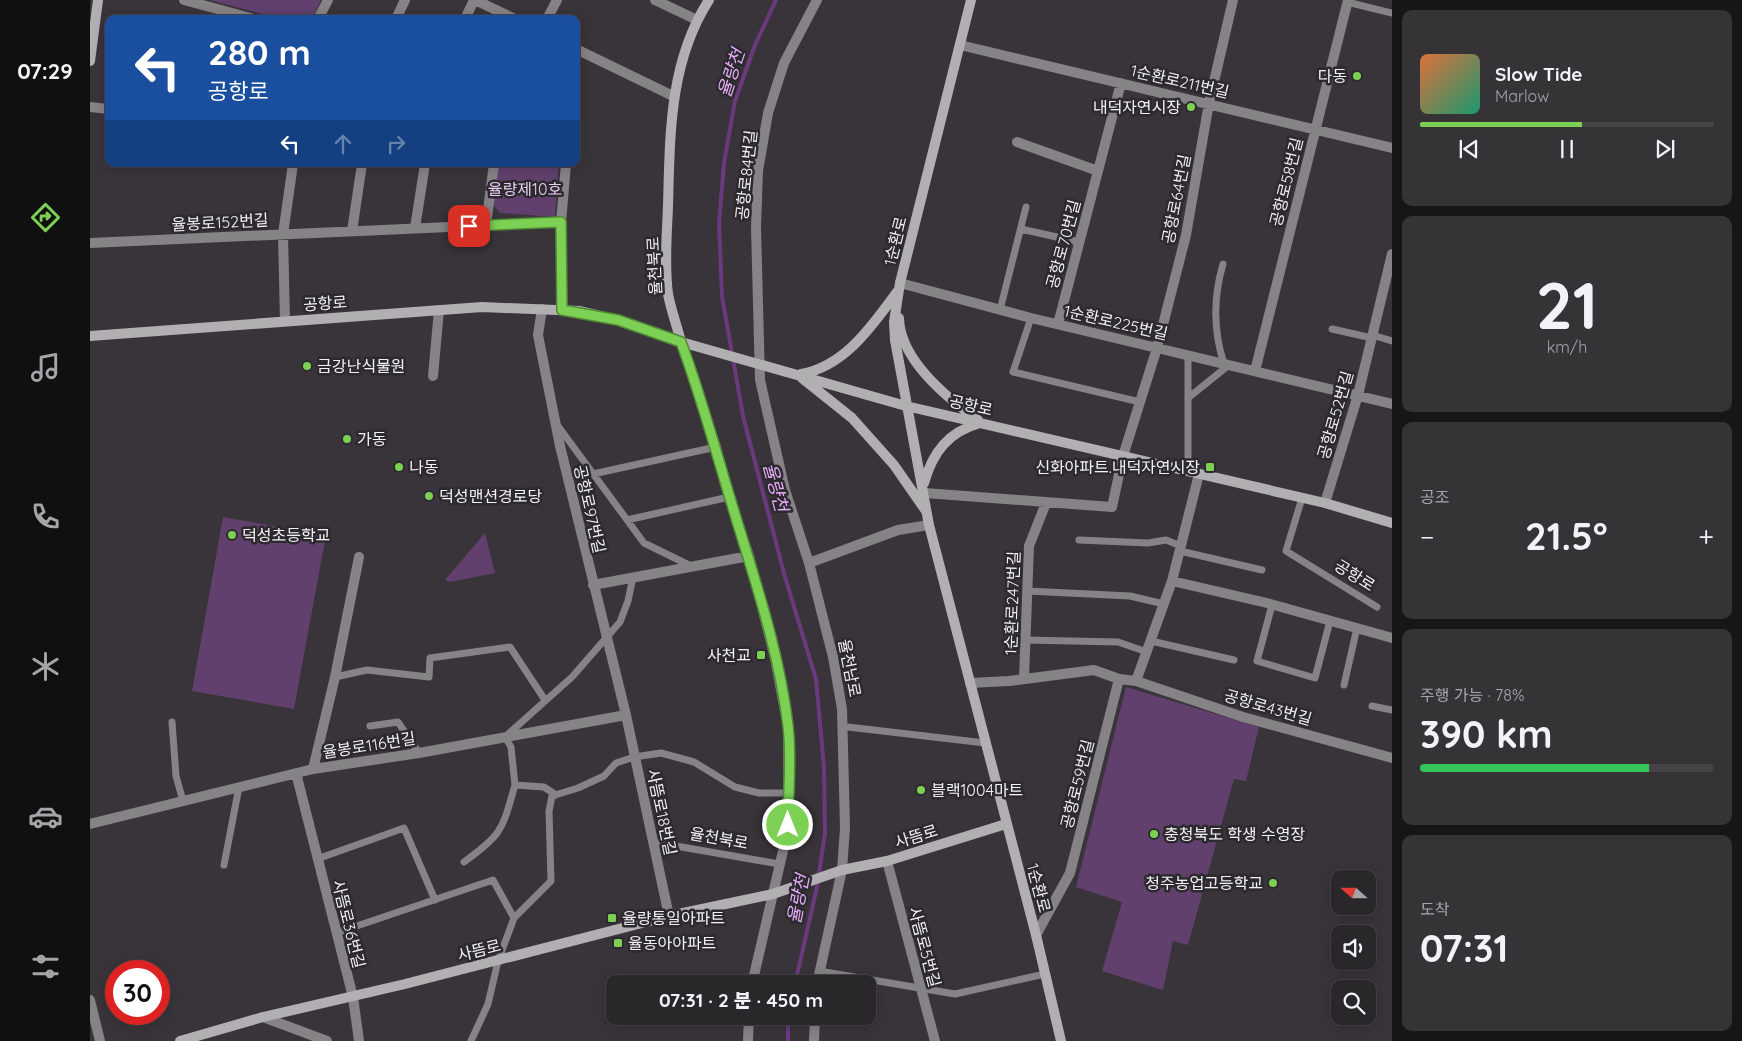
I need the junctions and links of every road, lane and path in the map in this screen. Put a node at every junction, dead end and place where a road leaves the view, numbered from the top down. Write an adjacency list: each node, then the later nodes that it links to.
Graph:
1 (98, 0): 23 (main road)
2 (184, 0): 14 (street)
3 (328, 0): 15 (street)
4 (405, 0): 16 (street)
5 (474, 0): 17 (street); 18 (street)
6 (557, 0): 19 (street)
7 (655, 0): 20 (street)
8 (709, 0): 20 (main road, 율천북로)
9 (817, 0): 65 (street, 공항로84번길)
10 (972, 0): 21 (main road, 1순환로)
11 (1233, 0): 26 (street, 공항로64번길)
12 (1348, 1): 13 (lane); 29 (street, 공항로58번길)
13 (1392, 13)
14 (239, 15)
15 (320, 15)
16 (398, 15)
17 (467, 15)
18 (506, 15)
19 (549, 15)
20 (696, 20): 25 (main road, 율천북로)
21 (960, 45): 24 (street, 1순환로211번길); 50 (main road, 1순환로)
22 (580, 54): 25 (street)
23 (90, 61)
24 (1121, 83): 26 (street, 1순환로211번길); 37 (street, 공항로70번길)
25 (673, 96): 62 (main road, 율천북로)
26 (1209, 103): 29 (street, 1순환로211번길); 63 (street, 공항로64번길)
27 (90, 107): 28 (street)
28 (105, 109)
29 (1315, 129): 31 (street, 1순환로211번길); 67 (street, 공항로58번길)
30 (1017, 142): 37 (street)
31 (1392, 148)
32 (293, 167): 44 (street)
33 (362, 167): 43 (street)
34 (425, 167): 41 (street)
35 (494, 167): 40 (street)
36 (566, 167): 39 (street)
37 (1098, 171): 45 (street, 공항로70번길)
38 (1026, 207): 42 (lane)
39 (561, 222): 40 (street, 율봉로152번길); 53 (street)
40 (486, 225): 41 (street, 율봉로152번길)
41 (415, 228): 43 (street, 율봉로152번길)
42 (1021, 230): 45 (lane); 54 (lane)
43 (352, 231): 44 (street, 율봉로152번길)
44 (283, 234): 46 (street, 율봉로152번길); 56 (street)
45 (1079, 242): 57 (street, 공항로70번길)
46 (90, 243)
47 (1392, 254): 49 (street, 공항로52번길)
48 (1223, 264): 66 (lane)
49 (1389, 279): 60 (street, 공항로52번길)
50 (899, 286): 54 (street, 1순환로225번길); 68 (main road); 74 (main road, 1순환로); 76 (main road)
51 (542, 309): 52 (main road, 공항로); 53 (main road, 공항로); 75 (street, 공항로97번길)
52 (439, 310): 56 (main road, 공항로); 69 (street)
53 (562, 310): 62 (main road, 공항로)
54 (1000, 310): 55 (street, 1순환로225번길)
55 (1031, 318): 57 (street, 1순환로225번길); 72 (lane)
56 (285, 321): 59 (main road, 공항로)
57 (1058, 324): 63 (street, 1순환로225번길)
58 (1332, 329): 60 (lane)
59 (90, 336)
60 (1372, 337): 61 (lane); 70 (street, 공항로52번길)
61 (1392, 341)
62 (681, 342): 65 (main road, 공항로); 77 (street, 율천북로)
63 (1157, 348): 64 (street, 1순환로225번길); 72 (street, 공항로64번길)
64 (1188, 355): 66 (street, 1순환로225번길); 71 (lane)
65 (754, 362): 68 (main road, 공항로); 95 (street, 율천남로)
66 (1227, 364): 67 (street, 1순환로225번길); 71 (lane)
67 (1255, 371): 70 (street, 1순환로225번길)
68 (797, 375): 74 (main road, 공항로); 87 (main road)
69 (433, 376)
70 (1358, 395): 73 (street, 1순환로225번길); 86 (street, 공항로52번길)
71 (1188, 398): 79 (lane)
72 (1140, 402): 78 (street, 공항로64번길)
73 (1392, 404)
74 (906, 406): 76 (main road, 공항로); 82 (main road, 1순환로)
75 (555, 423): 80 (lane); 100 (street, 공항로97번길)
76 (981, 423): 78 (main road, 공항로); 82 (main road)
77 (716, 447): 80 (lane); 83 (street, 율천북로)
78 (1123, 456): 79 (main road, 공항로); 85 (street)
79 (1188, 472): 81 (main road, 공항로)
80 (593, 474): 88 (lane)
81 (1199, 474): 84 (main road, 공항로); 92 (street)
82 (924, 490): 85 (street); 87 (main road, 1순환로)
83 (729, 497): 88 (lane); 93 (street, 율천북로)
84 (1302, 498): 86 (main road, 공항로); 104 (lane, 공항로)
85 (1046, 503): 101 (street, 1순환로247번길)
86 (1325, 503): 89 (main road, 공항로)
87 (928, 512): 90 (main road, 1순환로)
88 (627, 520): 96 (lane)
89 (1392, 523)
90 (929, 525): 95 (street); 117 (main road, 1순환로)
91 (1079, 540): 92 (lane)
92 (1181, 548): 97 (lane); 99 (street)
93 (749, 556): 96 (street); 135 (street, 율천북로)
94 (359, 557): 113 (street)
95 (809, 563): 146 (street, 율천남로)
96 (691, 566): 98 (street)
97 (1262, 570)
98 (633, 577): 100 (street); 108 (lane)
99 (1172, 582): 102 (street); 103 (street)
100 (593, 585): 108 (street, 공항로97번길)
101 (1027, 591): 102 (lane); 109 (street, 1순환로247번길)
102 (1164, 604): 110 (street)
103 (1272, 605): 105 (street); 105 (lane)
104 (1377, 607)
105 (1330, 621): 106 (street)
106 (1357, 628): 107 (street); 118 (lane)
107 (1392, 638)
108 (606, 639): 119 (lane); 122 (street, 공항로97번길)
109 (1026, 640): 111 (lane); 114 (street, 1순환로247번길)
110 (1151, 641): 111 (street); 112 (lane)
111 (1147, 652): 116 (street)
112 (1234, 660)
113 (335, 677): 119 (lane); 131 (street)
114 (1024, 678): 115 (street, 1순환로247번길); 117 (street, 1순환로247번길)
115 (1119, 679): 116 (street); 152 (street, 공항로59번길)
116 (1136, 681): 130 (street, 공항로43번길)
117 (970, 684): 127 (main road, 1순환로)
118 (1344, 685)
119 (545, 700): 126 (lane)
120 (1372, 706): 121 (lane)
121 (1392, 710)
122 (626, 715): 126 (street, 율봉로116번길); 129 (street, 사뜸로18번길)
123 (172, 722): 137 (lane)
124 (370, 726): 128 (lane)
125 (848, 727): 127 (lane)
126 (505, 737): 128 (street, 율봉로116번길); 133 (lane)
127 (985, 743): 139 (main road, 1순환로)
128 (418, 753): 131 (street, 율봉로116번길)
129 (634, 757): 135 (lane); 136 (lane); 140 (street, 사뜸로18번길)
130 (1392, 758)
131 (313, 769): 132 (street, 율봉로116번길)
132 (296, 773): 134 (street, 율봉로116번길); 141 (street, 사뜸로36번길)
133 (515, 785): 136 (lane); 143 (lane)
134 (238, 787): 137 (street, 율봉로116번길); 145 (lane)
135 (788, 793): 144 (street, 율천북로)
136 (556, 795): 150 (lane)
137 (183, 801): 138 (street, 율봉로116번길)
138 (90, 824)
139 (1006, 824): 142 (main road, 사뜸로); 152 (main road, 1순환로)
140 (653, 842): 144 (lane, 율천북로); 149 (street, 사뜸로18번길)
141 (317, 859): 148 (lane); 151 (street, 사뜸로36번길)
142 (887, 861): 146 (main road, 사뜸로); 158 (street, 사뜸로5번길)
143 (464, 862)
144 (779, 864): 147 (street, 율천북로)
145 (224, 865)
146 (838, 872): 147 (main road, 사뜸로); 154 (street, 율천남로)
147 (773, 894): 149 (main road, 사뜸로); 156 (street, 율천북로)
148 (435, 900): 150 (lane); 151 (lane)
149 (669, 916): 153 (main road, 사뜸로)
150 (514, 918): 153 (lane)
151 (336, 933): 159 (street, 사뜸로36번길)
152 (1036, 935): 155 (main road, 1순환로)
153 (498, 961): 159 (main road, 사뜸로); 168 (lane)
154 (819, 971): 157 (street, 율천남로); 158 (lane)
155 (1045, 974): 158 (lane); 172 (main road, 1순환로)
156 (754, 975)
157 (818, 975)
158 (920, 988): 171 (street, 사뜸로5번길)
159 (352, 997): 161 (main road, 사뜸로); 167 (street, 사뜸로36번길)
160 (90, 1000): 164 (street)
161 (262, 1017): 165 (main road, 사뜸로); 166 (street)
162 (749, 1025): 169 (street)
163 (815, 1025): 170 (street)
164 (100, 1041)
165 (180, 1041)
166 (327, 1041)
167 (359, 1041)
168 (470, 1041)
169 (748, 1041)
170 (814, 1041)
171 (935, 1041)
172 (1061, 1041)

